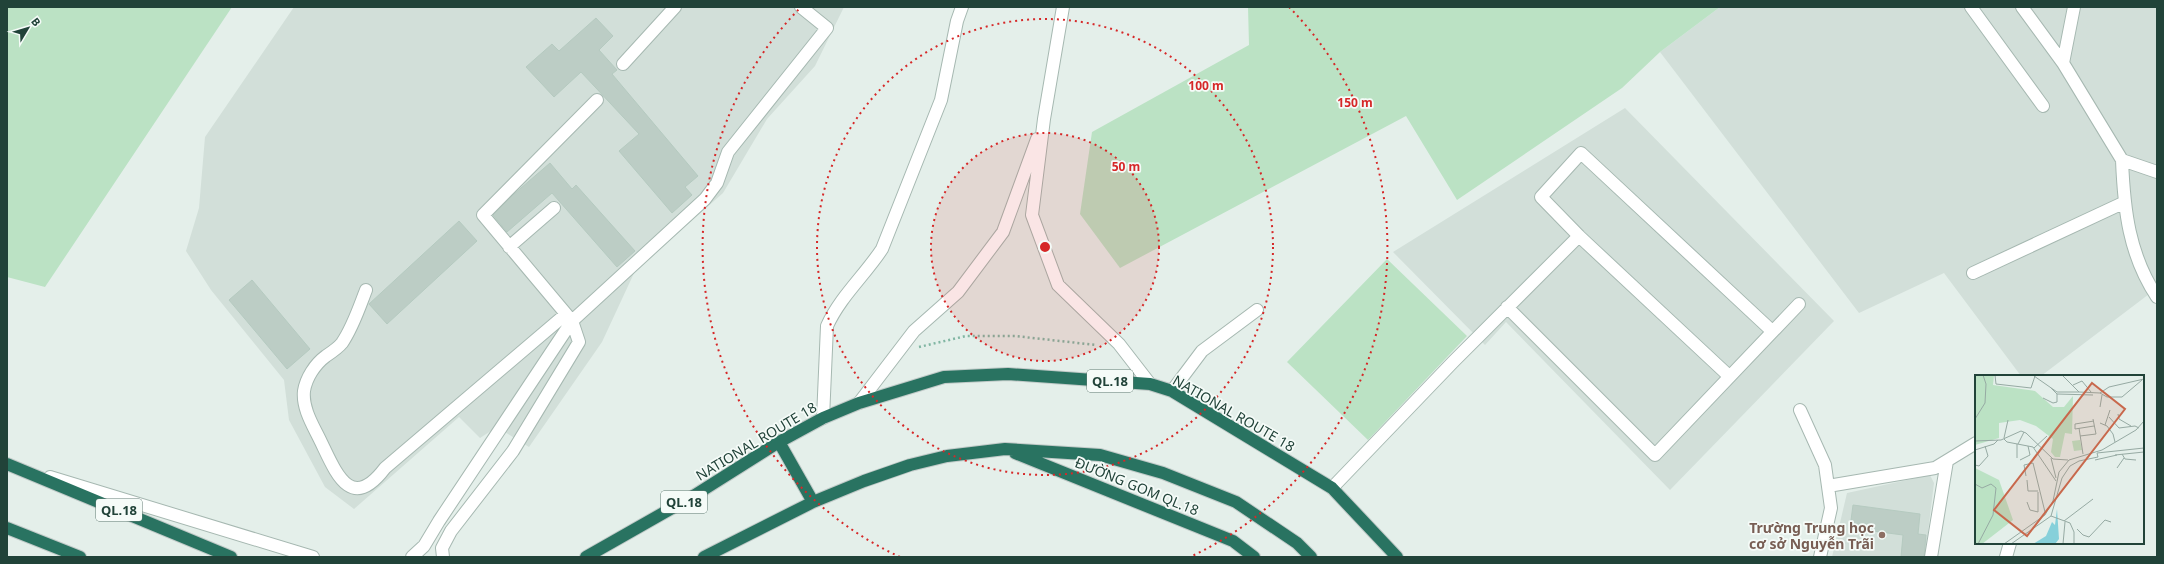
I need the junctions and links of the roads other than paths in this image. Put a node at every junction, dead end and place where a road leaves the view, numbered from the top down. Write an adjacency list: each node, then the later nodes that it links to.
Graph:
1 (675, 7): 9 (street)
2 (801, 7): 25 (street)
3 (962, 7): 32 (street)
4 (1063, 7): 12 (street)
5 (1970, 7): 11 (street)
6 (2022, 7): 8 (street)
7 (2074, 7): 8 (street)
8 (2063, 63): 13 (street)
9 (623, 64)
10 (597, 100): 18 (street)
11 (2042, 106)
12 (1044, 119): 28 (street); 30 (street)
13 (2122, 160): 14 (street); 15 (street)
14 (2157, 172)
15 (2124, 203): 19 (street); 21 (street)
16 (554, 208): 18 (street)
17 (1579, 236): 23 (street); 26 (street); 27 (street)
18 (509, 247): 25 (street)
19 (1973, 274)
20 (366, 290): 25 (street)
21 (2155, 294)
22 (1799, 304): 26 (street)
23 (1507, 308): 27 (street); 39 (street)
24 (1257, 310): 29 (street)
25 (569, 318): 46 (street); 47 (street)
26 (1772, 331): 27 (street)
27 (1729, 376)
28 (1150, 384): 29 (highway, NATIONAL ROUTE 18 / QL.18); 30 (highway, NATIONAL ROUTE 18 / QL.18)
29 (1172, 391): 39 (highway, NATIONAL ROUTE 18 / QL.18)
30 (859, 403): 32 (highway, NATIONAL ROUTE 18 / QL.18)
31 (1800, 410): 38 (street)
32 (823, 418): 33 (highway, NATIONAL ROUTE 18 / QL.18)
33 (778, 442): 40 (highway); 48 (highway, NATIONAL ROUTE 18 / QL.18)
34 (1975, 444): 36 (street)
35 (1005, 448): 40 (highway); 50 (highway, ĐƯỜNG GOM QL.18); 51 (highway)
36 (1947, 461): 38 (street); 54 (street)
37 (7, 464): 44 (highway, QL.18); 45 (street)
38 (1828, 486): 53 (street)
39 (1332, 488): 52 (highway, NATIONAL ROUTE 18 / QL.18)
40 (812, 502): 49 (highway)
41 (7, 528): 43 (highway)
42 (2010, 544): 55 (street)
43 (80, 557)
44 (231, 557)
45 (313, 557)
46 (412, 557)
47 (443, 557)
48 (586, 557)
49 (704, 557)
50 (1254, 557)
51 (1311, 557)
52 (1397, 557)
53 (1820, 557)
54 (1931, 557)
55 (2006, 557)

